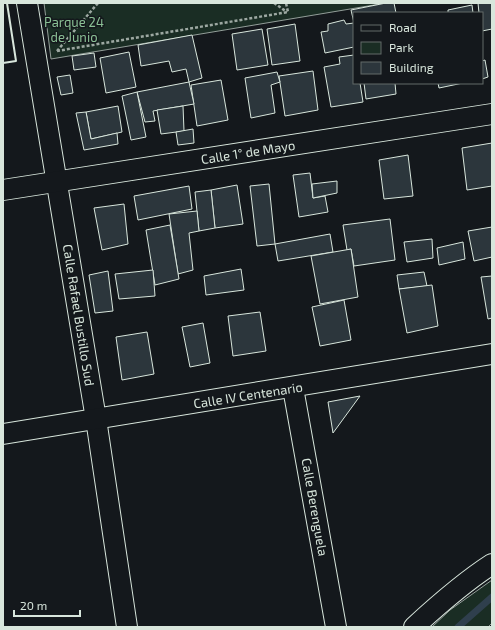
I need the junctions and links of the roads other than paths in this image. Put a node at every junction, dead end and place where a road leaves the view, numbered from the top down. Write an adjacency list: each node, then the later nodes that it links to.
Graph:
1 (28, 3): 3 (street, Calle Rafael Bustillo Sud)
2 (492, 114): 3 (street, Calle 1° de Mayo)
3 (57, 182): 4 (street, Calle 1° de Mayo); 7 (street, Calle Rafael Bustillo Sud)
4 (3, 190)
5 (492, 354): 6 (street, Calle IV Centenario)
6 (293, 388): 7 (street, Calle IV Centenario); 11 (street, Calle Berenguela)
7 (96, 419): 8 (street, Calle IV Centenario); 10 (street, Calle Rafael Bustillo Sud)
8 (3, 434)
9 (492, 564): 12 (street)
10 (127, 627)
11 (336, 627)
12 (414, 627)

